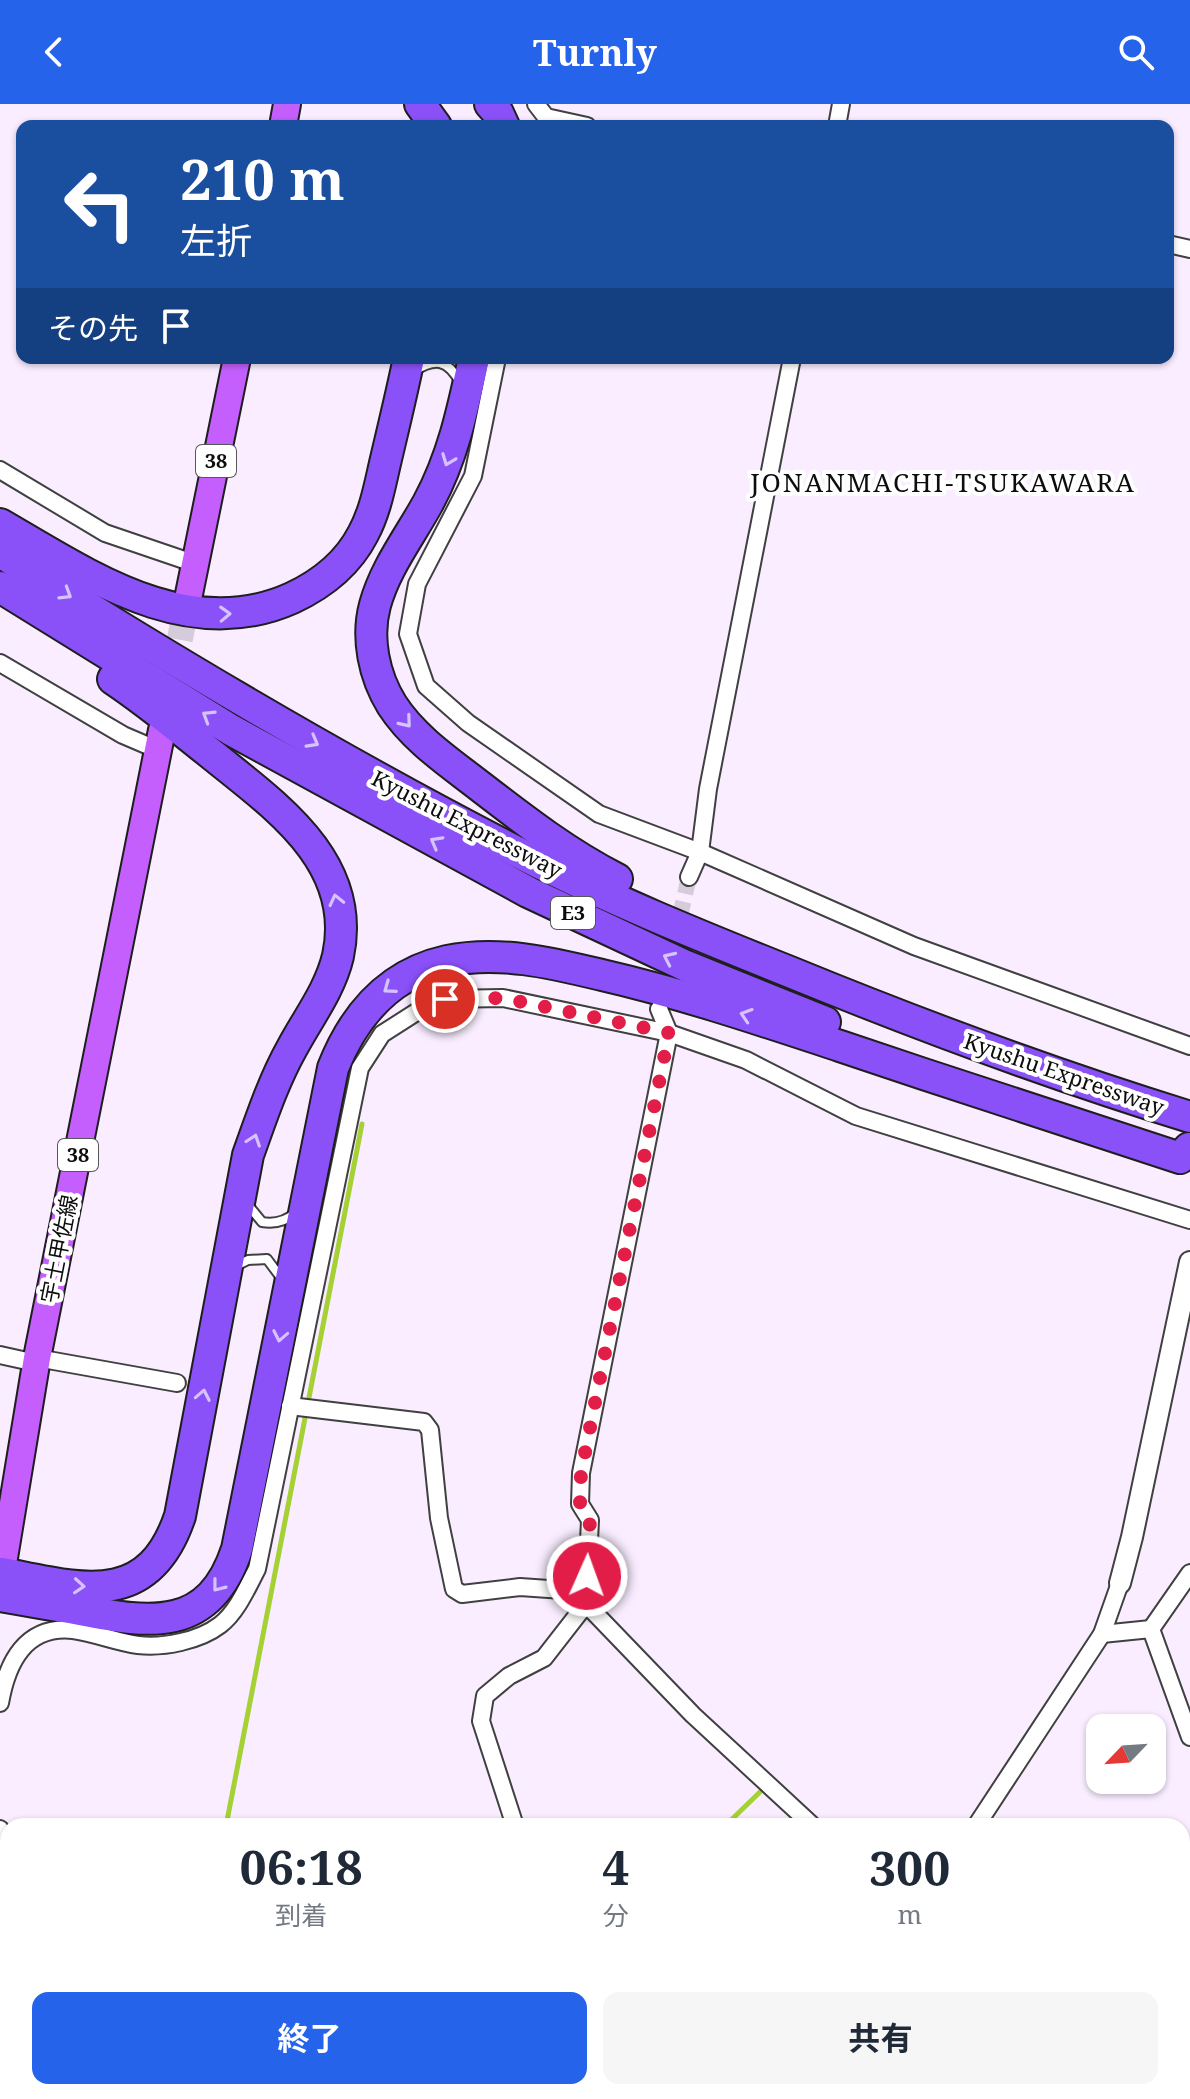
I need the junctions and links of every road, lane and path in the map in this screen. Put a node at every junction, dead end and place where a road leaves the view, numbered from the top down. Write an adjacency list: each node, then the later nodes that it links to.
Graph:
1 (236, 364): 12 (main road, 38)
2 (426, 364): 7 (lane)
3 (445, 364): 8 (lane)
4 (473, 364): 8 (highway)
5 (496, 364): 18 (street)
6 (791, 364): 18 (street)
7 (407, 369): 10 (highway, one-way to 7)
8 (464, 403): 23 (highway, one-way to 23)
9 (0, 470): 12 (street)
10 (0, 524)
11 (0, 552): 23 (highway, Kyushu Expressway / E3, one-way to 23)
12 (196, 564): 14 (main road, 38)
13 (0, 587): 25 (highway, Kyushu Expressway / E3, one-way to 13)
14 (188, 599)
15 (0, 605): 26 (highway, one-way to 15)
16 (0, 663): 17 (street)
17 (160, 740): 33 (main road, 宇土甲佐線 / 38)
18 (700, 852): 19 (street); 22 (street)
19 (689, 877)
20 (659, 1009): 21 (street)
21 (669, 1033): 28 (street); 35 (street); 39 (street)
22 (1190, 1046)
23 (994, 1052): 24 (highway, Kyushu Expressway / E3)
24 (1190, 1117)
25 (1189, 1148): 27 (highway, one-way to 27)
26 (242, 1187): 27 (lane); 30 (highway)
27 (306, 1200): 31 (highway)
28 (1190, 1220)
29 (1190, 1262): 37 (street)
30 (227, 1274): 31 (lane); 38 (highway, one-way to 30)
31 (288, 1293): 38 (highway, one-way to 38)
32 (0, 1355): 33 (street)
33 (37, 1360): 34 (street); 38 (main road, 宇土甲佐線 / 38)
34 (177, 1383)
35 (290, 1406): 39 (street); 42 (street)
36 (1190, 1573): 40 (street)
37 (1120, 1583): 41 (street)
38 (1, 1584)
39 (586, 1604): 44 (street); 45 (street)
40 (1151, 1629): 41 (street); 43 (street)
41 (1102, 1634): 46 (street)
42 (0, 1703)
43 (1190, 1737)
44 (512, 1818)
45 (804, 1818)
46 (981, 1818)

